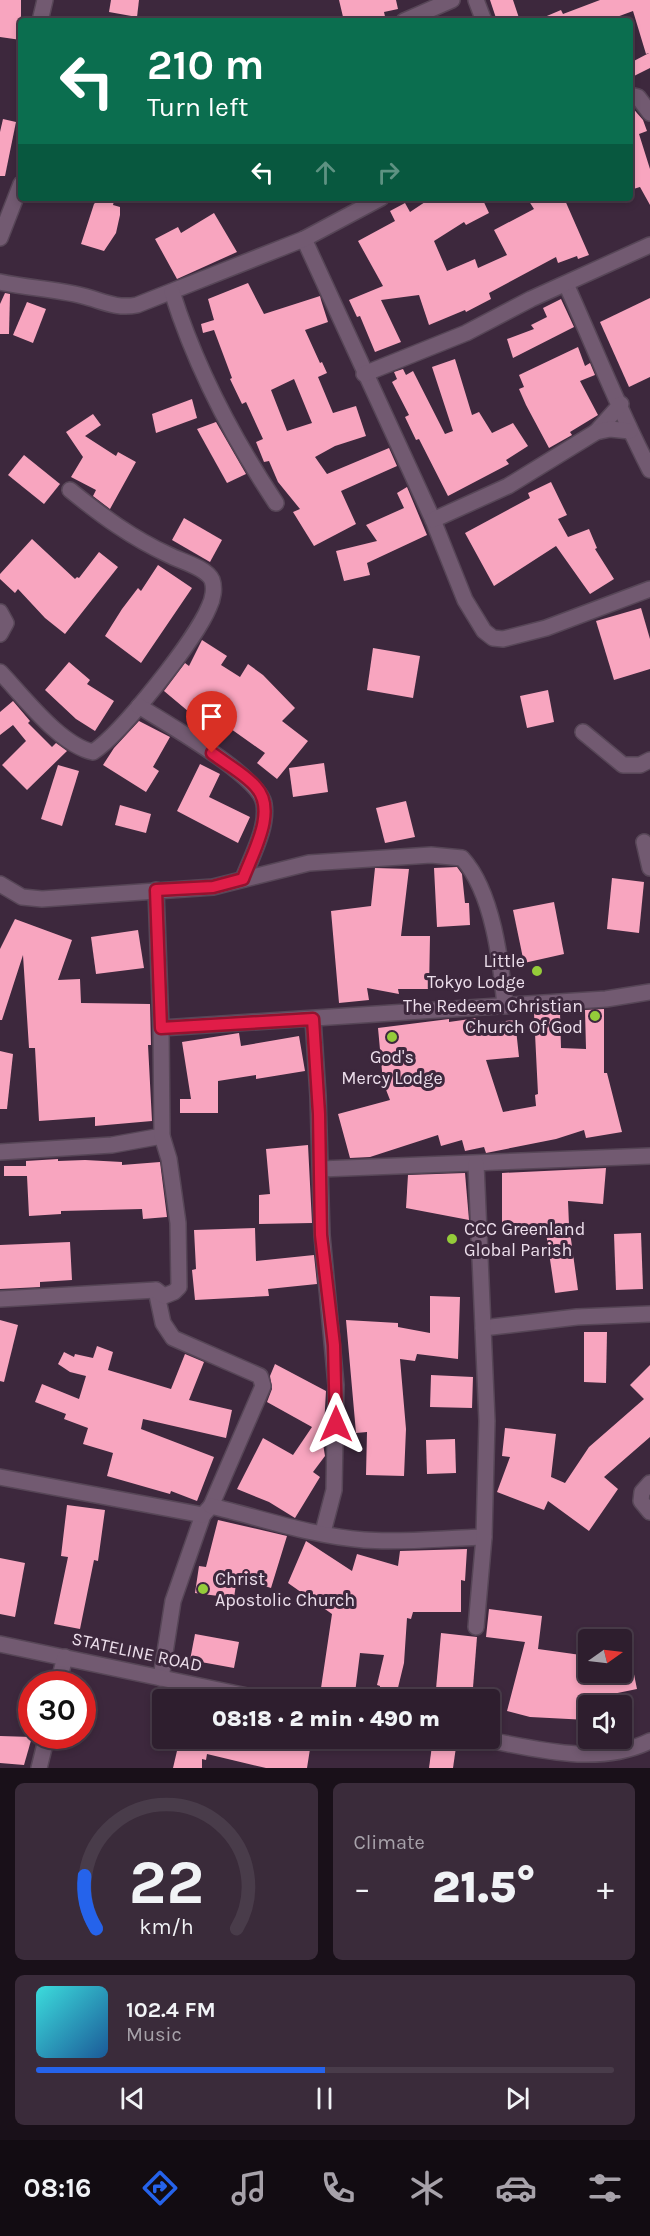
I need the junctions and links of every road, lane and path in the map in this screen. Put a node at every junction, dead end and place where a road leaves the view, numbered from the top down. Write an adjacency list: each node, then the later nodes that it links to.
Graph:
1 (45, 0): 4 (street)
2 (452, 0): 5 (street)
3 (476, 0): 6 (street)
4 (41, 18)
5 (411, 18)
6 (483, 18)
7 (633, 96): 8 (street)
8 (650, 113)
9 (18, 192): 11 (street)
10 (375, 201): 12 (street)
11 (0, 238)
12 (303, 239): 16 (street); 17 (street)
13 (650, 245): 15 (street)
14 (0, 282): 16 (street)
15 (566, 284): 17 (street); 18 (street)
16 (172, 292): 23 (street)
17 (364, 374): 24 (street)
18 (621, 404): 19 (street); 20 (street)
19 (630, 431): 20 (street); 21 (street)
20 (596, 432): 24 (street)
21 (650, 470)
22 (70, 490): 29 (street)
23 (276, 503)
24 (433, 520): 25 (street)
25 (650, 589)
26 (0, 612): 27 (street)
27 (0, 634)
28 (0, 672): 29 (street)
29 (139, 706): 34 (street)
30 (583, 732): 31 (street)
31 (650, 760)
32 (644, 842): 33 (street)
33 (650, 868)
34 (243, 879): 36 (street); 38 (street)
35 (0, 884): 36 (street)
36 (156, 890): 40 (street)
37 (650, 992): 38 (street)
38 (505, 1006): 39 (street)
39 (313, 1019): 40 (street); 45 (street)
40 (161, 1028): 41 (street)
41 (162, 1136): 42 (street); 46 (street)
42 (0, 1152)
43 (650, 1156): 44 (street)
44 (476, 1164): 45 (street); 49 (street)
45 (321, 1169): 54 (street)
46 (156, 1290): 47 (street); 52 (street)
47 (0, 1299)
48 (650, 1314): 49 (street)
49 (483, 1328): 55 (street)
50 (0, 1477): 52 (street)
51 (650, 1483): 53 (street)
52 (207, 1511): 54 (street); 60 (street)
53 (650, 1512)
54 (323, 1533): 55 (street)
55 (484, 1537): 56 (street)
56 (476, 1627)
57 (0, 1644): 58 (street, STATELINE ROAD)
58 (64, 1657): 59 (street); 60 (street, STATELINE ROAD)
59 (61, 1671)
60 (160, 1677): 61 (street, STATELINE ROAD)
61 (215, 1689)
62 (650, 1741): 63 (street)
63 (500, 1742)
64 (43, 1749): 65 (street)
65 (39, 1768)

